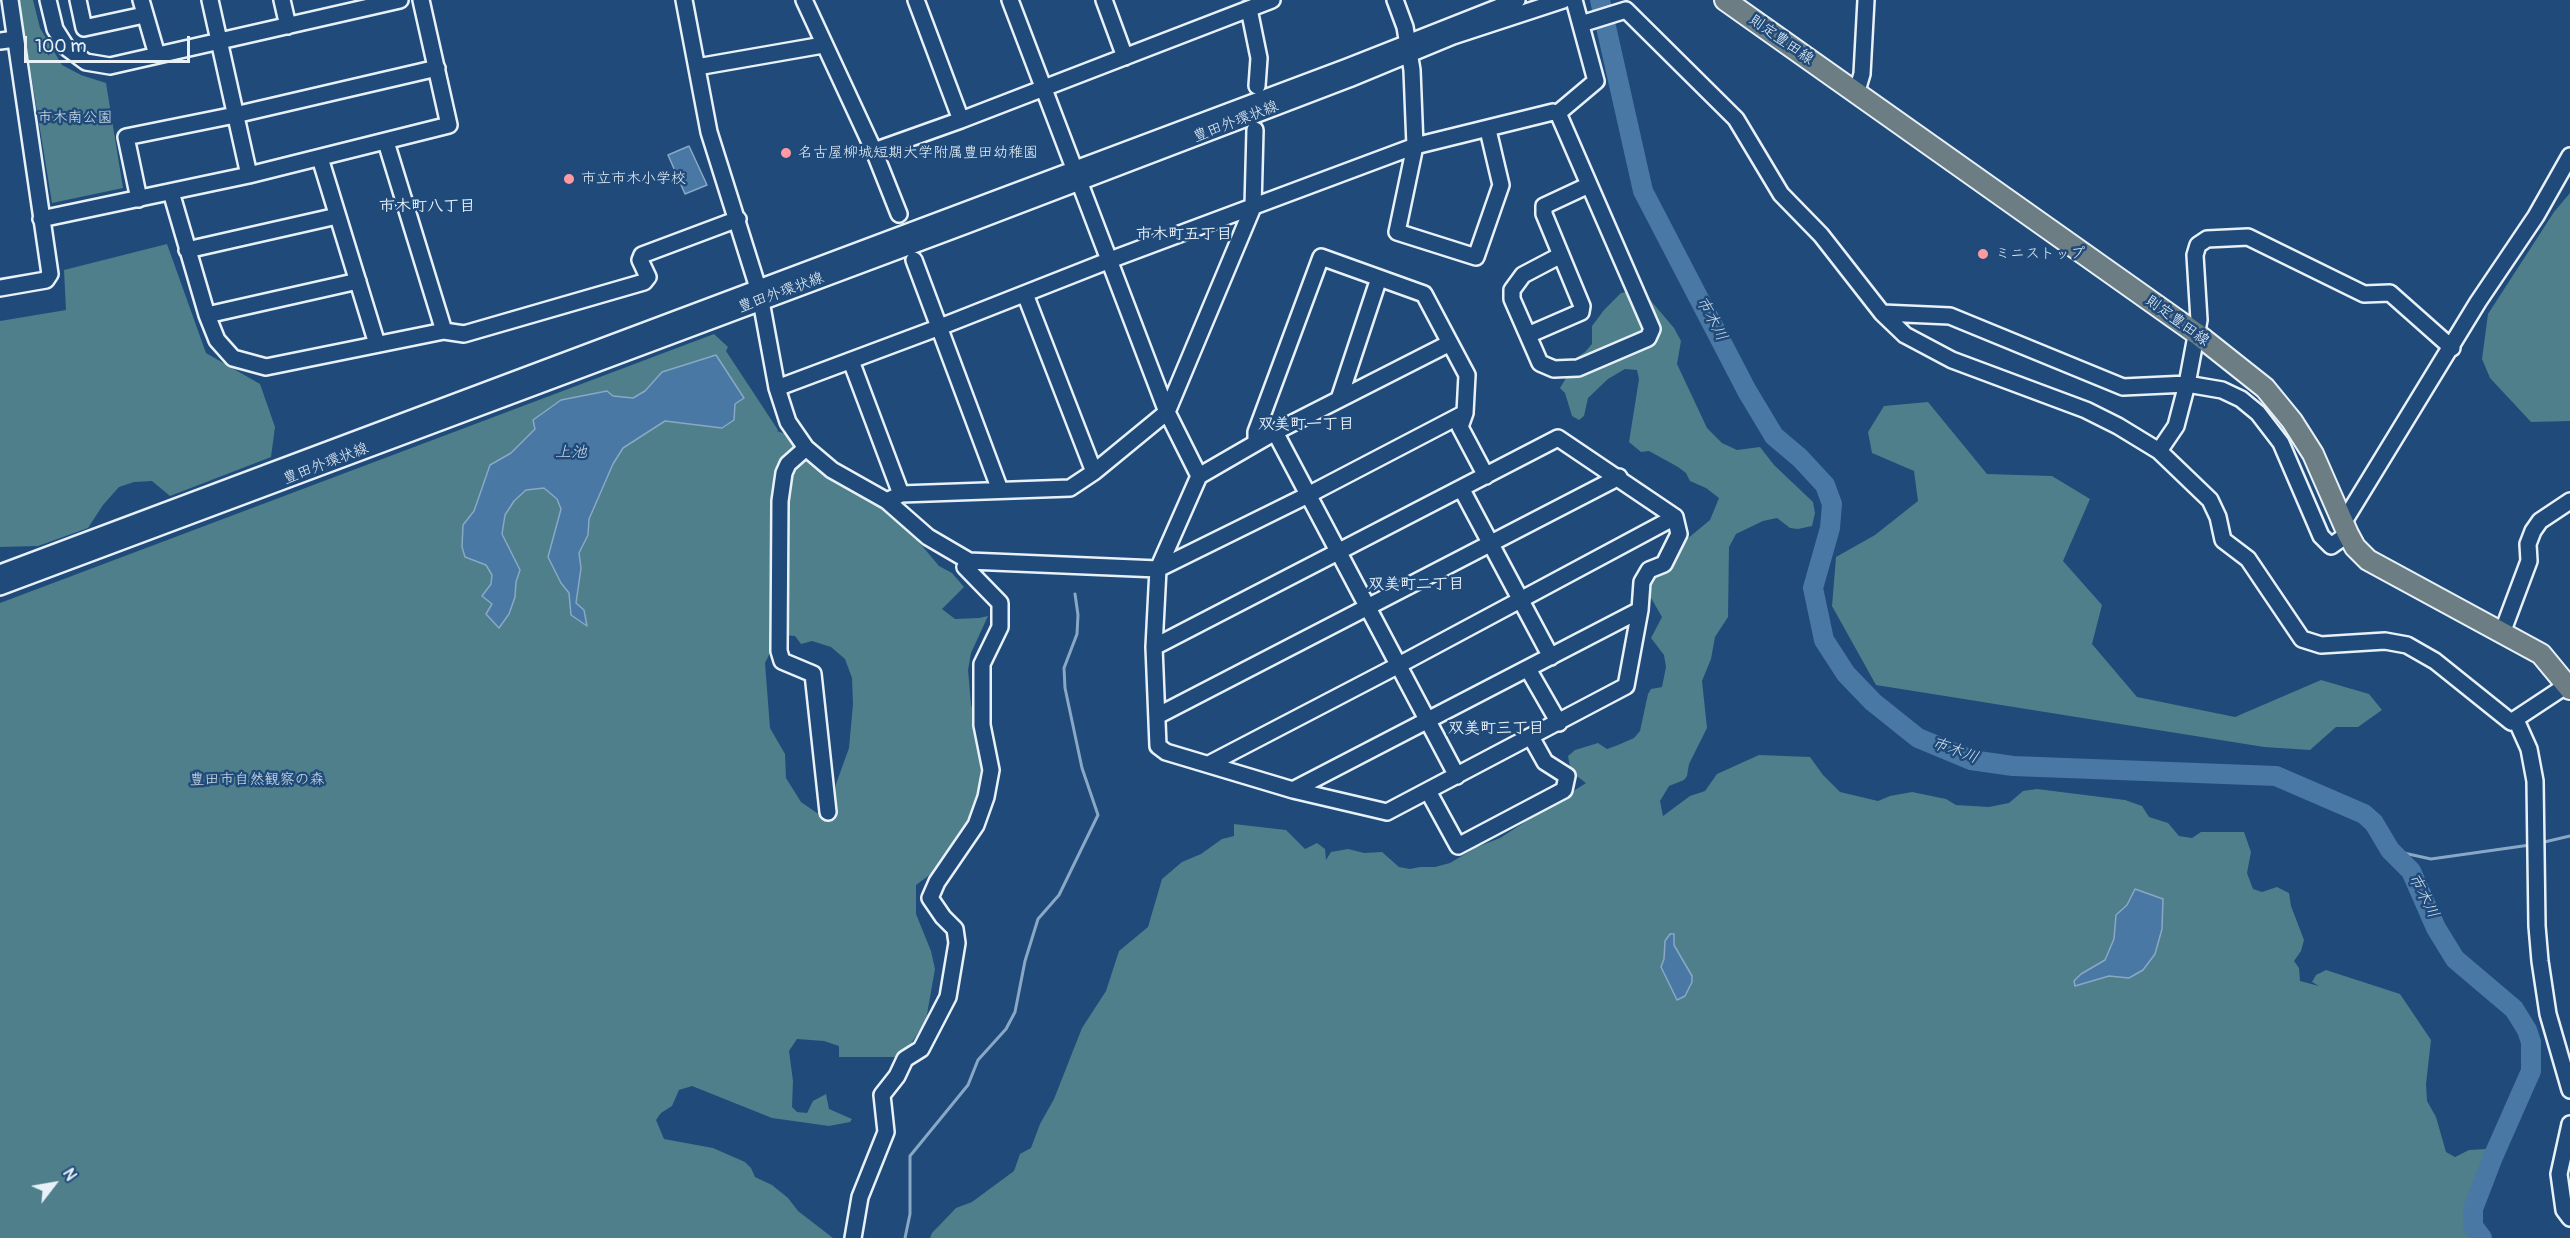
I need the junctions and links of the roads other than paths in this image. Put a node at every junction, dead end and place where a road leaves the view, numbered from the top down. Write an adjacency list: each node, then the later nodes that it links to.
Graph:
1 (10, 0): 25 (street)
2 (48, 0): 29 (street)
3 (78, 0): 21 (street)
4 (210, 0): 26 (street)
5 (282, 0): 24 (street)
6 (400, 0): 20 (street)
7 (421, 0): 32 (street)
8 (684, 0): 31 (street)
9 (804, 0): 27 (street)
10 (916, 0): 38 (street)
11 (1010, 0): 34 (street)
12 (1104, 0): 30 (street)
13 (1272, 0): 22 (street)
14 (1395, 0): 28 (street)
15 (1517, 0): 28 (street, 豊田外環状線)
16 (1563, 0): 28 (street, 豊田外環状線)
17 (1574, 0): 23 (street)
18 (1725, 0): 35 (main road, 則定豊田線)
19 (1866, 0): 35 (street)
20 (353, 5): 24 (street)
21 (143, 8): 29 (street)
22 (1249, 9): 30 (street); 33 (street)
23 (1587, 22): 36 (street); 65 (street)
24 (288, 26): 26 (street)
25 (8, 40): 54 (street)
26 (219, 40): 29 (street); 37 (street)
27 (823, 45): 31 (street); 43 (street)
28 (1409, 48): 42 (street); 47 (street, 豊田外環状線)
29 (157, 55)
30 (1125, 57): 34 (street)
31 (697, 66): 55 (street)
32 (437, 68): 37 (street); 41 (street)
33 (1257, 86)
34 (1044, 88): 38 (street); 47 (street)
35 (1856, 94): 69 (main road, 則定豊田線)
36 (1558, 113): 40 (street); 48 (street)
37 (235, 115): 46 (street); 50 (street)
38 (961, 120): 43 (street)
39 (1255, 130): 51 (street)
40 (1488, 130): 42 (street); 42 (street)
41 (386, 142): 45 (street); 68 (street)
42 (1415, 146): 51 (street)
43 (874, 151): 52 (street)
44 (2570, 156): 73 (street)
45 (320, 158): 46 (street); 53 (street)
46 (249, 175): 49 (street)
47 (1077, 175): 59 (street); 63 (street, 豊田外環状線)
48 (1589, 185): 57 (street); 70 (street)
49 (171, 192): 50 (street); 56 (street)
50 (139, 199): 54 (street)
51 (1253, 207): 59 (street); 78 (street)
52 (899, 214)
53 (337, 216): 56 (street); 61 (street)
54 (41, 219): 62 (street)
55 (738, 219): 63 (street); 68 (street)
56 (187, 250): 66 (street)
57 (1561, 255): 70 (street); 70 (street)
58 (914, 260): 67 (street)
59 (1110, 260): 64 (street); 78 (street)
60 (1379, 278): 71 (street); 77 (street); 81 (street)
61 (358, 281): 66 (street); 72 (street)
62 (0, 288)
63 (760, 294): 76 (street); 99 (street, 豊田外環状線); 100 (street, 豊田外環状線)
64 (1025, 294): 67 (street); 84 (street)
65 (1882, 313): 75 (street); 83 (street)
66 (207, 315): 72 (street)
67 (940, 327): 74 (street); 89 (street)
68 (444, 331): 72 (street)
69 (2196, 334): 73 (street); 75 (street); 94 (main road, 則定豊田線)
70 (1528, 335)
71 (1450, 343): 77 (street); 79 (street)
72 (377, 344)
73 (2452, 348): 94 (street)
74 (851, 361): 76 (street); 91 (street)
75 (2187, 384): 83 (street); 94 (street)
76 (777, 388): 82 (street)
77 (1339, 399): 80 (street)
78 (1167, 412): 84 (street); 85 (street)
79 (1465, 413): 86 (street); 90 (street)
80 (1275, 432): 81 (street); 90 (street)
81 (1256, 443): 85 (street)
82 (806, 448): 91 (street); 119 (street)
83 (2159, 451): 111 (street)
84 (1094, 472): 89 (street)
85 (1199, 476): 98 (street)
86 (1485, 476): 87 (street); 88 (street)
87 (1619, 477): 93 (street); 95 (street)
88 (1461, 488): 95 (street); 96 (street)
89 (1000, 490): 91 (street)
90 (1308, 495): 96 (street); 98 (street)
91 (894, 497): 97 (street)
92 (2570, 501): 104 (street)
93 (1675, 517): 101 (street); 103 (street)
94 (2346, 529): 104 (main road, 則定豊田線)
95 (1492, 544): 101 (street); 102 (street)
96 (1337, 553): 102 (street); 105 (street)
97 (969, 561): 98 (street); 123 (street)
98 (1158, 569): 105 (street)
99 (0, 573)
100 (0, 587)
101 (1521, 600): 106 (street); 107 (street)
102 (1367, 609): 107 (street); 110 (street)
103 (1640, 610): 106 (street); 113 (street)
104 (2502, 633): 109 (main road, 則定豊田線)
105 (1154, 646): 110 (street)
106 (1551, 657): 108 (street)
107 (1397, 666): 112 (street); 115 (street)
108 (1528, 669): 112 (street); 113 (street)
109 (2569, 687): 111 (street)
110 (1157, 716): 115 (street)
111 (2516, 720): 120 (street)
112 (1428, 722): 116 (street); 117 (street)
113 (1559, 723): 114 (street)
114 (1531, 737): 116 (street); 118 (street)
115 (1209, 764): 117 (street)
116 (1456, 776): 118 (street)
117 (1293, 790): 118 (street)
118 (1428, 791)
119 (828, 812)
120 (2570, 1090)
121 (2570, 1124): 122 (street)
122 (2570, 1218)
123 (853, 1238)

